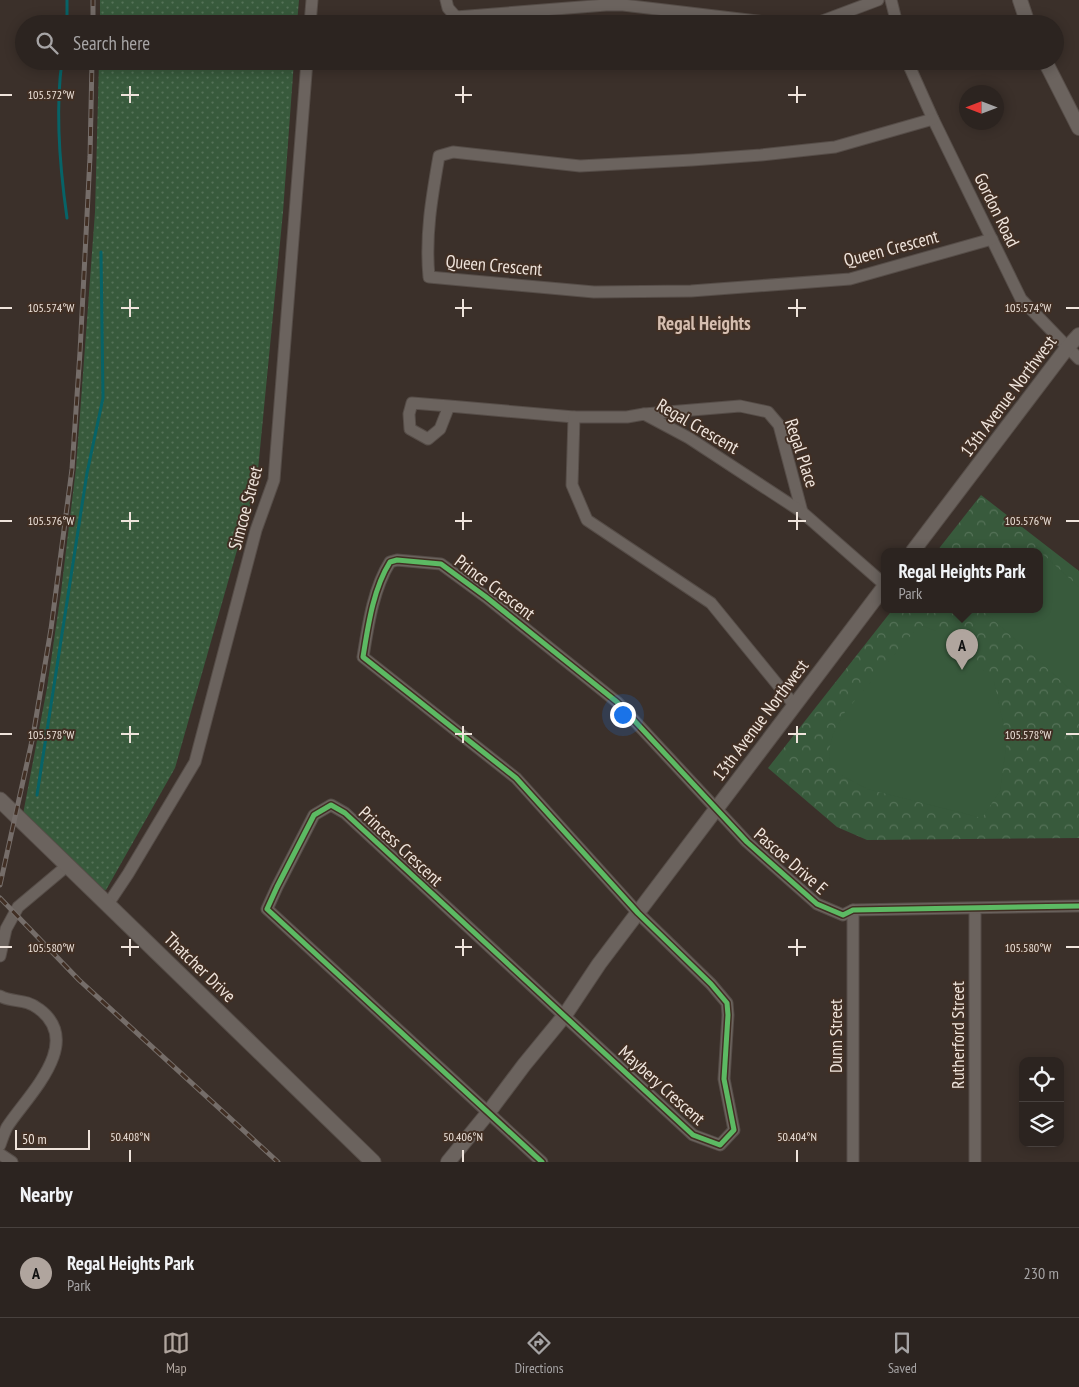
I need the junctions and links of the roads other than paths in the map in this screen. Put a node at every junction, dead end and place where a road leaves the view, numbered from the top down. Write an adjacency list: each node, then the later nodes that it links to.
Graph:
1 (312, 0): 6 (street)
2 (446, 0): 7 (street)
3 (878, 0): 10 (street)
4 (891, 0): 11 (street)
5 (1020, 0): 12 (street)
6 (311, 15)
7 (454, 15)
8 (481, 15): 9 (street)
9 (707, 15)
10 (838, 15)
11 (895, 15)
12 (1025, 15)
13 (306, 70): 33 (street, Simcoe Street)
14 (911, 70): 16 (street, Gordon Road)
15 (1050, 70): 17 (street)
16 (933, 120): 18 (street, Gordon Road); 18 (street, Queen Crescent)
17 (1079, 128)
18 (992, 239): 20 (street, Gordon Road)
19 (1079, 335): 20 (street, 13th Avenue Northwest)
20 (1067, 348): 21 (street, Gordon Road); 26 (street, 13th Avenue Northwest)
21 (1079, 359)
22 (449, 406): 24 (street)
23 (644, 414): 24 (street, Regal Crescent); 25 (street, Regal Crescent); 25 (street, Regal Place)
24 (574, 417): 29 (street)
25 (802, 512): 27 (street, Regal Crescent)
26 (914, 548)
27 (881, 583)
28 (881, 590): 29 (street, 13th Avenue Northwest)
29 (795, 706): 31 (street, 13th Avenue Northwest)
30 (0, 800): 32 (main road, Thatcher Drive)
31 (717, 810): 36 (street, Pascoe Drive E); 37 (street, 13th Avenue Northwest); 37 (street, Prince Crescent)
32 (68, 866): 33 (main road, Thatcher Drive); 38 (street)
33 (108, 904): 45 (main road, Thatcher Drive)
34 (1079, 906): 35 (street, Pascoe Drive E)
35 (975, 908): 36 (street, Pascoe Drive E); 49 (street, Rutherford Street)
36 (853, 910): 48 (street, Dunn Street)
37 (638, 913): 40 (street, 13th Avenue Northwest); 40 (street, Maybery Crescent)
38 (0, 956)
39 (0, 996): 42 (street)
40 (564, 1016): 41 (street, 13th Avenue Northwest); 41 (street, Princess Crescent)
41 (488, 1113): 46 (street, 13th Avenue Northwest); 47 (street)
42 (0, 1145)
43 (0, 1154): 44 (street)
44 (12, 1162)
45 (373, 1162)
46 (448, 1162)
47 (542, 1162)
48 (853, 1162)
49 (975, 1162)

